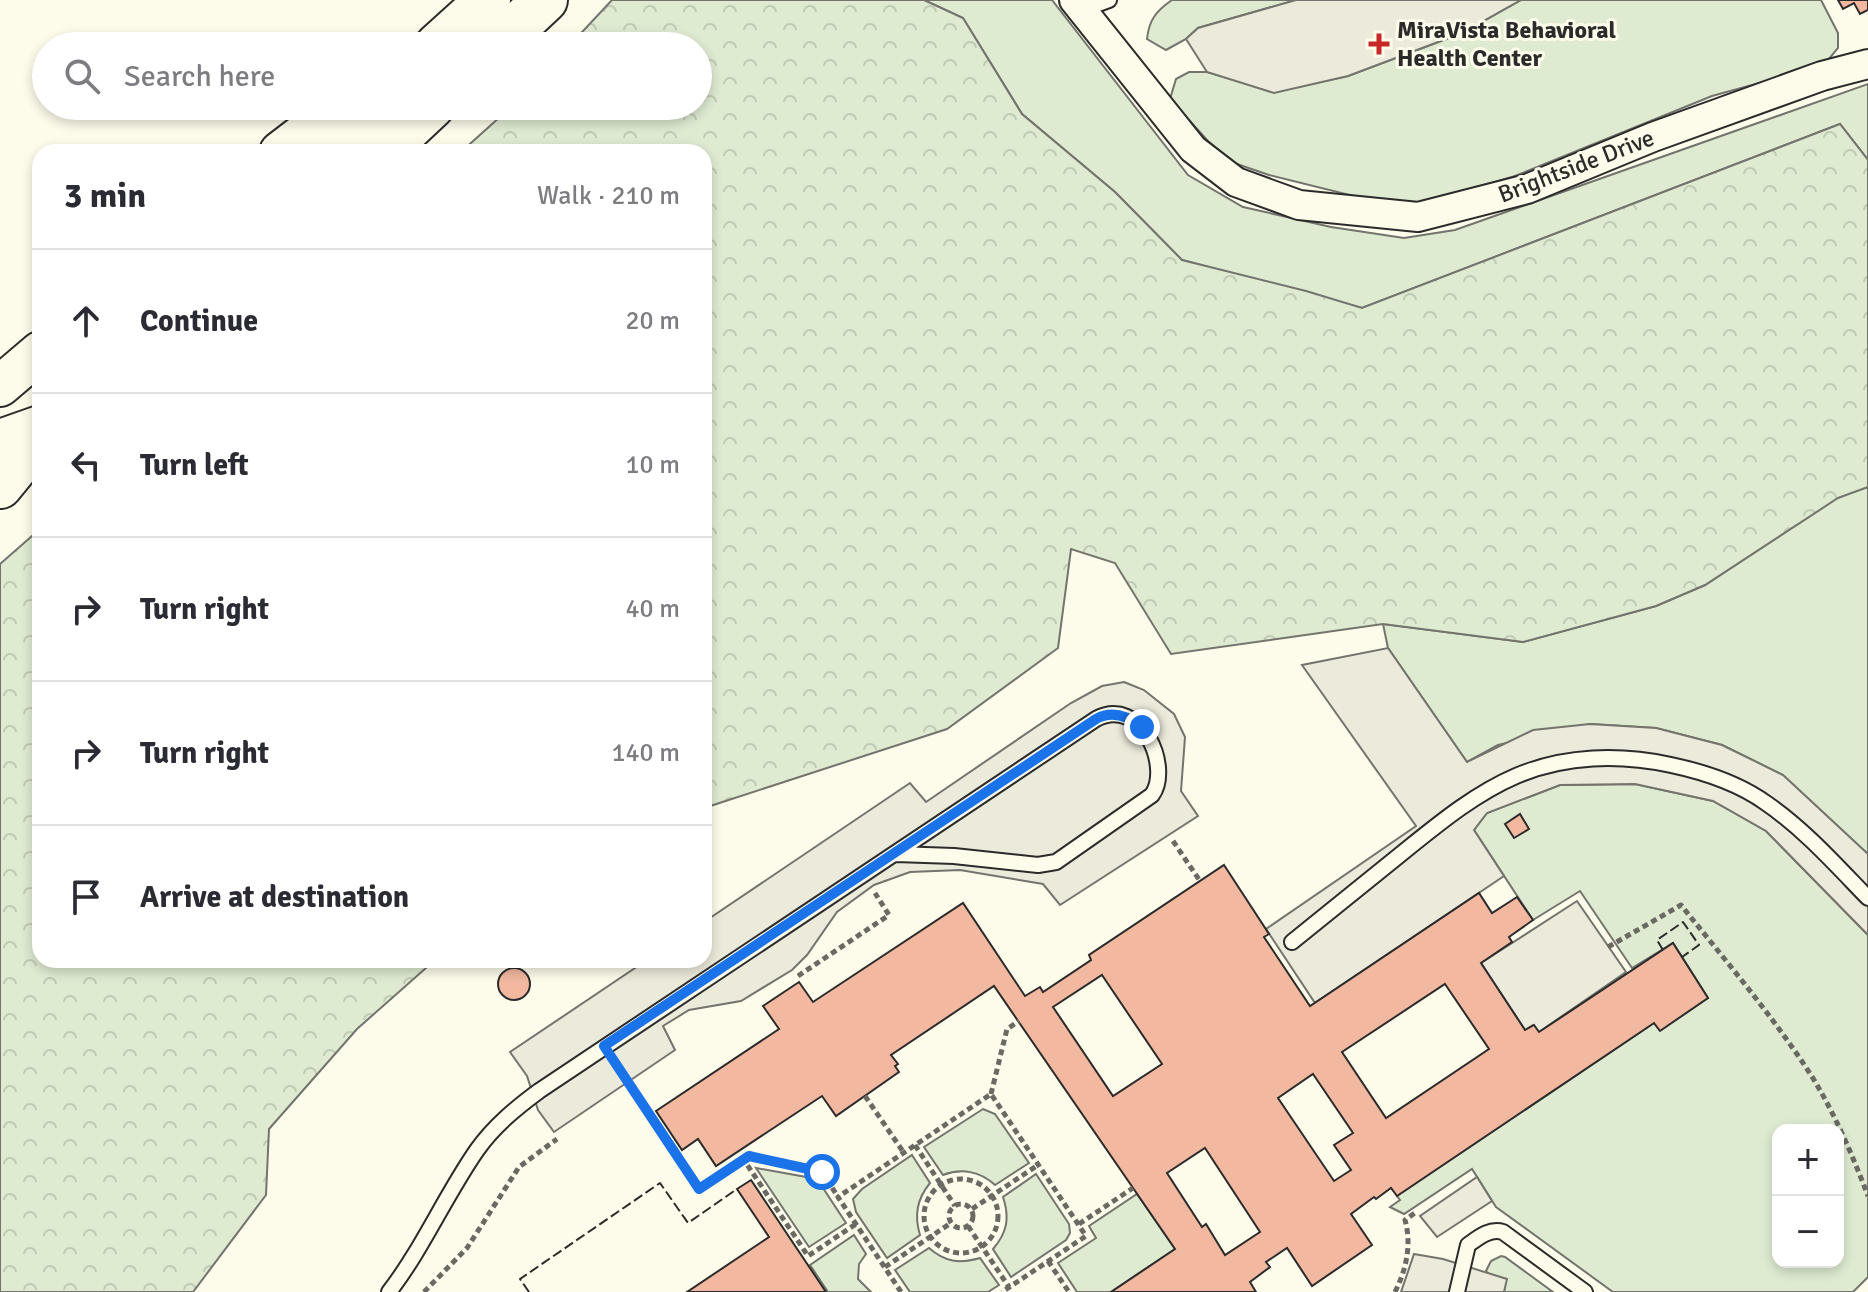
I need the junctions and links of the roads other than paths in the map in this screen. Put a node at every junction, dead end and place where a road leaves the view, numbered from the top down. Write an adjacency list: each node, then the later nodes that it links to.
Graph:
1 (478, 0): 6 (main road)
2 (488, 0): 7 (main road)
3 (545, 0): 8 (main road)
4 (1109, 0): 5 (lane)
5 (1078, 5): 9 (street, Brightside Drive)
6 (436, 32)
7 (453, 32)
8 (511, 32)
9 (1868, 64)
10 (322, 120): 13 (main road)
11 (357, 120): 14 (main road)
12 (417, 120): 15 (main road)
13 (290, 144)
14 (332, 144)
15 (392, 144)
16 (32, 359): 17 (main road)
17 (0, 386)
18 (32, 429): 19 (main road)
19 (0, 440)
20 (32, 447): 22 (main road)
21 (32, 467): 23 (main road)
22 (0, 486)
23 (0, 493)
24 (896, 854): 24 (lane); 27 (lane)
25 (1868, 898): 26 (lane)
26 (1292, 942)
27 (389, 1292)
28 (1457, 1292): 29 (lane)
29 (1585, 1292)

